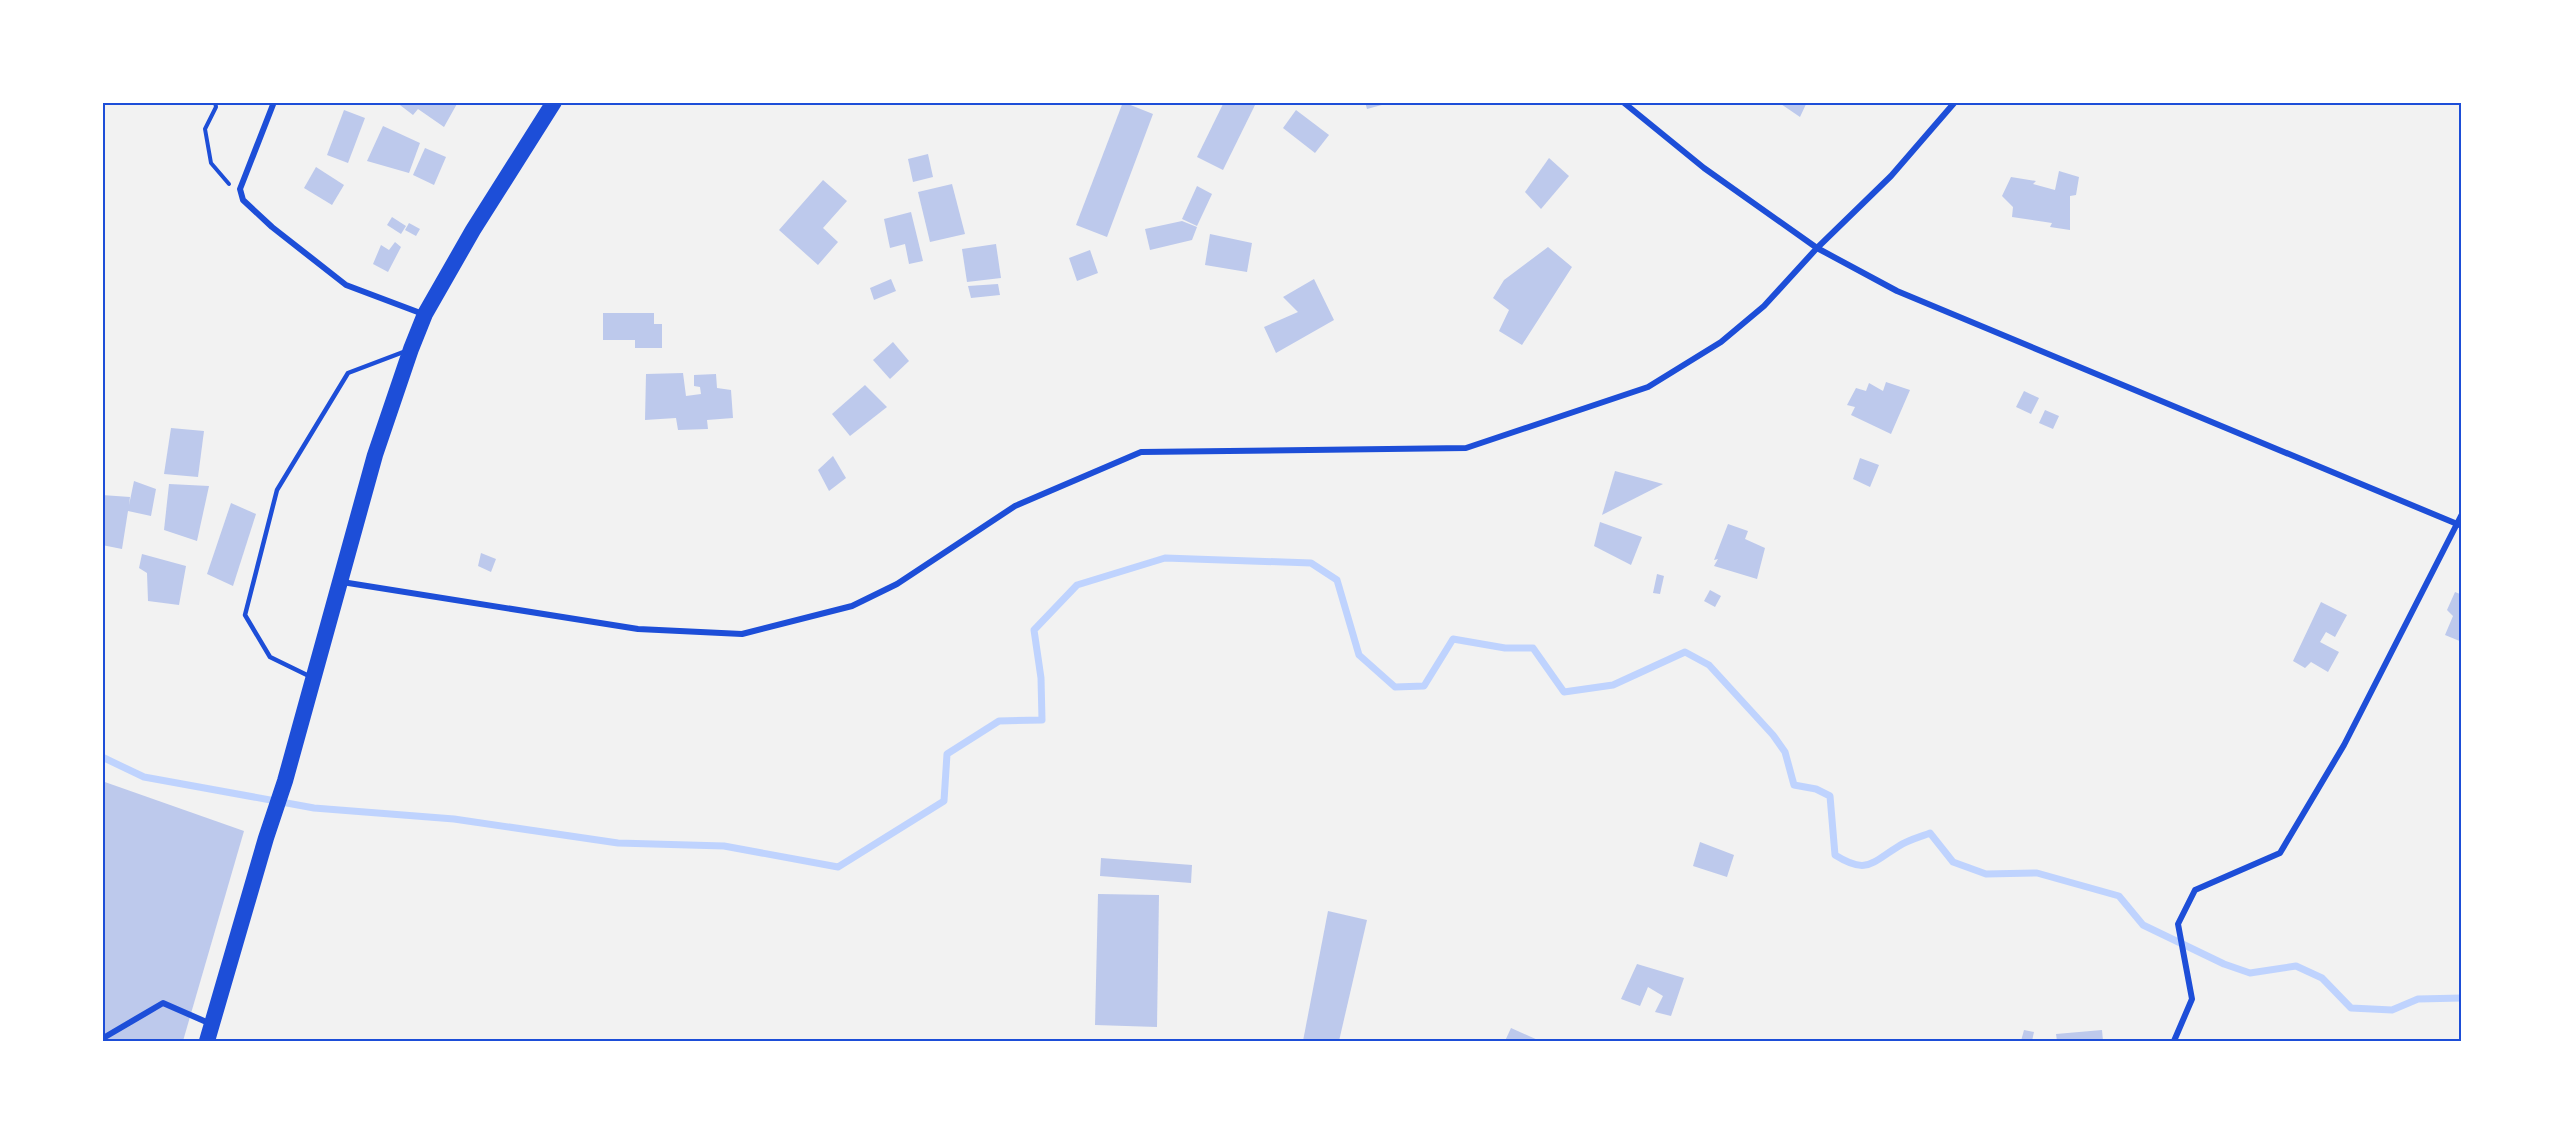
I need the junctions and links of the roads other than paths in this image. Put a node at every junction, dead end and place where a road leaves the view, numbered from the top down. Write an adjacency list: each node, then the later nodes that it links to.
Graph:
1 (274, 102): 6 (street)
2 (554, 102): 6 (highway)
3 (1623, 102): 5 (street)
4 (1955, 102): 5 (street)
5 (1816, 248): 9 (street); 10 (street)
6 (425, 314): 7 (highway)
7 (411, 349): 10 (highway); 11 (lane)
8 (2462, 514): 9 (street)
9 (2460, 525): 15 (street)
10 (341, 582): 11 (highway)
11 (314, 678): 12 (highway)
12 (212, 1024): 13 (street); 14 (highway)
13 (102, 1036)
14 (207, 1041)
15 (2174, 1041)

